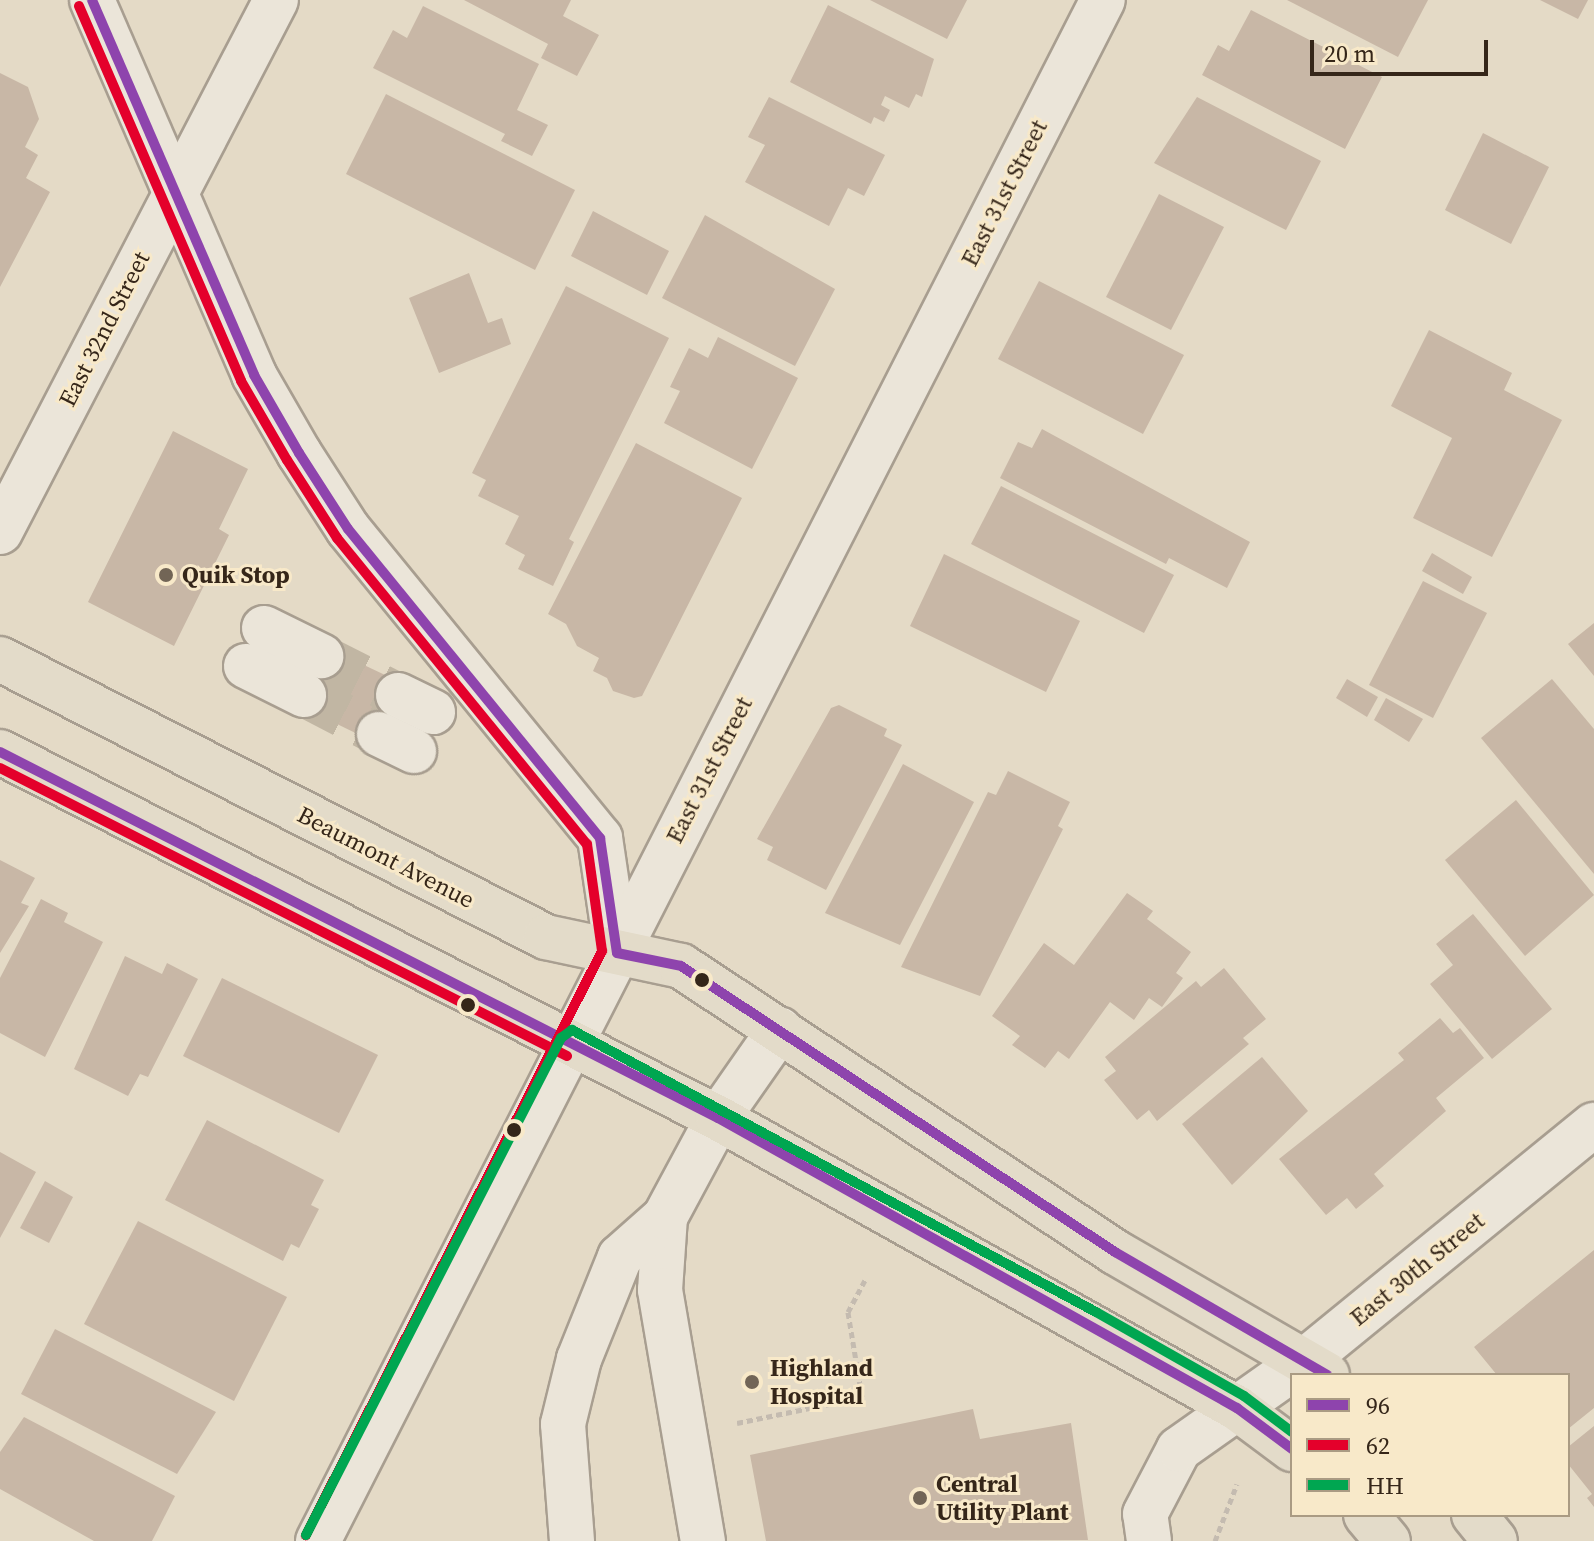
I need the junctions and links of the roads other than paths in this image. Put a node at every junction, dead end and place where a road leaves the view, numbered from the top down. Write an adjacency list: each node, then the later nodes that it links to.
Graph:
1 (92, 0): 4 (street)
2 (276, 0): 4 (street, East 32nd Street)
3 (1103, 0): 10 (street, East 31st Street)
4 (175, 192): 5 (street, East 32nd Street); 10 (street)
5 (0, 532)
6 (255, 647): 8 (street)
7 (0, 659): 10 (main road, Beaumont Avenue)
8 (312, 676)
9 (0, 752): 12 (main road)
10 (617, 953): 11 (main road, Beaumont Avenue); 12 (street, East 31st Street)
11 (780, 1029): 13 (street); 16 (main road, Beaumont Avenue)
12 (573, 1044): 13 (main road); 22 (street, East 31st Street)
13 (718, 1118): 15 (street); 18 (main road)
14 (1594, 1125): 16 (street, East 30th Street)
15 (665, 1217): 23 (street); 24 (street)
16 (1318, 1367)
17 (1290, 1381): 18 (street, East 30th Street)
18 (1237, 1408): 19 (main road); 25 (street, East 30th Street)
19 (1290, 1448)
20 (1368, 1517): 26 (main road)
21 (1476, 1517): 27 (main road)
22 (318, 1541)
23 (572, 1541)
24 (703, 1541)
25 (1149, 1541)
26 (1388, 1541)
27 (1495, 1541)

